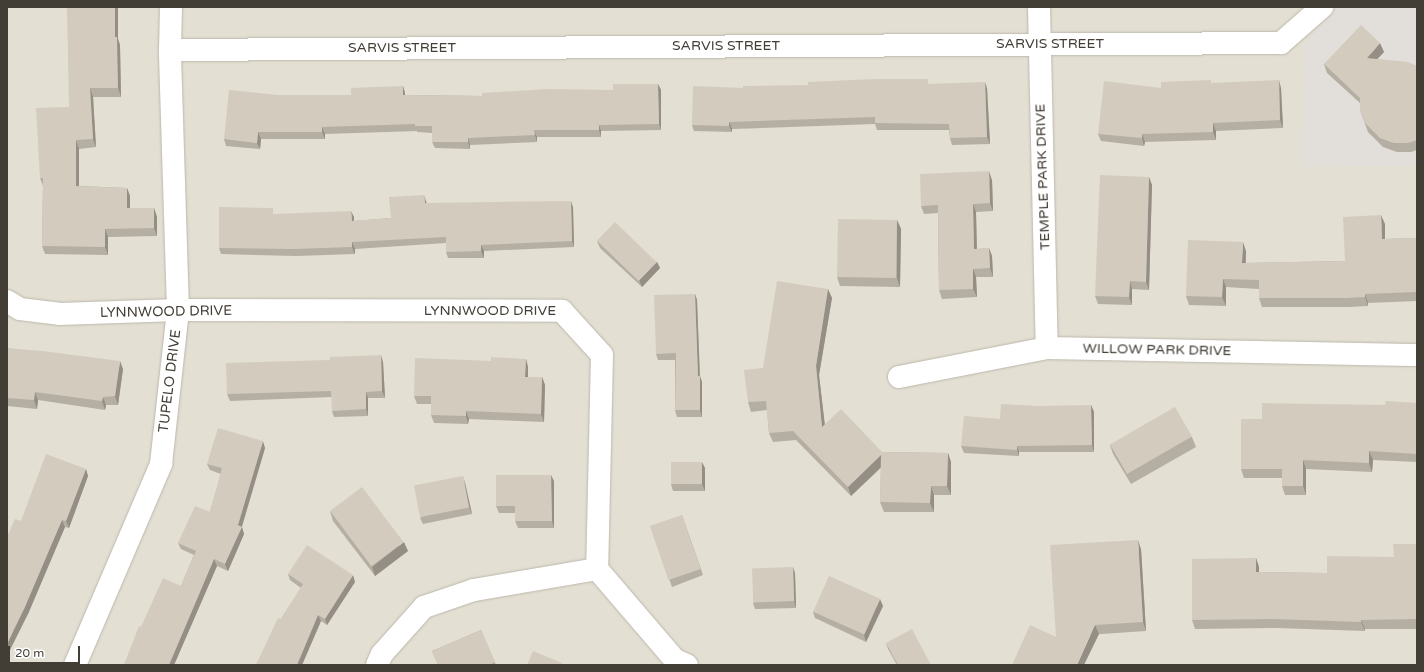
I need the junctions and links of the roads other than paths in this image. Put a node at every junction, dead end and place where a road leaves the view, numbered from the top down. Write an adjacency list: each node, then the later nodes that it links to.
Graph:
1 (171, 7): 5 (street, TUPELO DRIVE)
2 (1039, 7): 4 (street, TEMPLE PARK DRIVE)
3 (1322, 7): 4 (street, SARVIS STREET)
4 (1039, 44): 5 (street, SARVIS STREET); 8 (street, TEMPLE PARK DRIVE)
5 (170, 50): 7 (street, TUPELO DRIVE)
6 (7, 301): 7 (street, LYNNWOOD DRIVE)
7 (178, 310): 11 (street, LYNNWOOD DRIVE); 12 (street, TUPELO DRIVE)
8 (1047, 348): 9 (street, WILLOW PARK DRIVE); 10 (street, WILLOW PARK DRIVE)
9 (1417, 355)
10 (899, 377)
11 (596, 569): 13 (street); 14 (street)
12 (75, 665)
13 (377, 665)
14 (687, 665)

